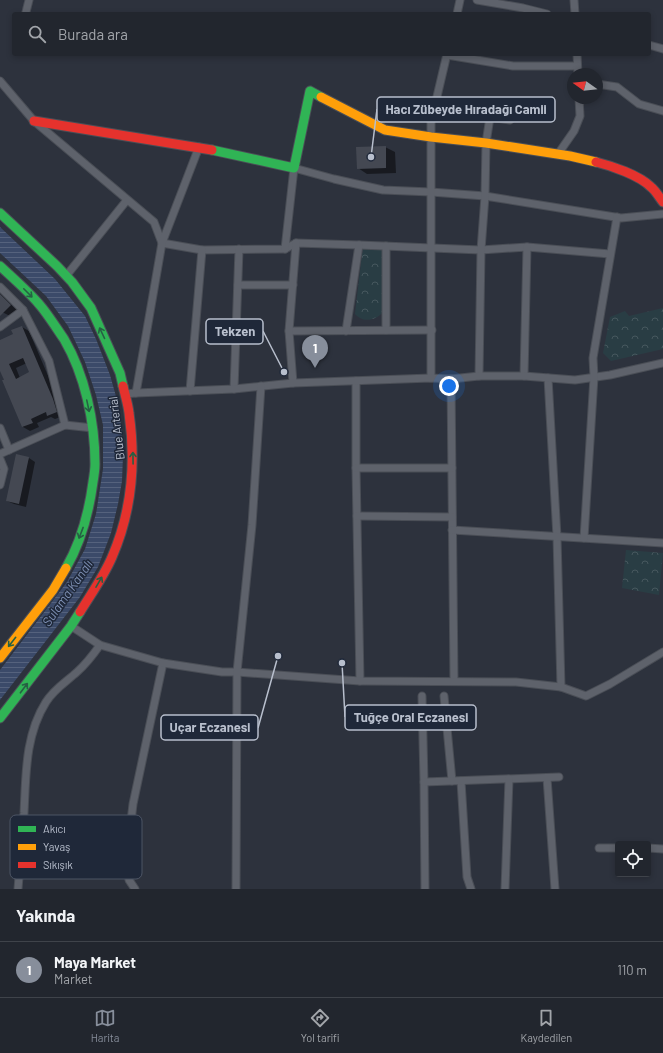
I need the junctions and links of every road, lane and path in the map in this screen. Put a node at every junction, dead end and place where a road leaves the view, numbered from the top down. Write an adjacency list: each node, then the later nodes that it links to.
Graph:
1 (29, 0): 5 (street)
2 (460, 0): 6 (street)
3 (477, 0): 7 (street)
4 (574, 0): 8 (street)
5 (26, 12)
6 (457, 12)
7 (539, 12)
8 (574, 12)
9 (651, 45): 10 (street)
10 (663, 49)
11 (447, 56): 18 (street)
12 (453, 56): 14 (street)
13 (576, 56): 14 (street)
14 (577, 66)
15 (1, 85): 22 (street)
16 (603, 85): 19 (street)
17 (579, 104): 26 (street)
18 (434, 109): 20 (street); 23 (street)
19 (663, 111)
20 (490, 117): 21 (street); 24 (street)
21 (510, 120)
22 (34, 121): 25 (main road); 30 (street)
23 (431, 137): 24 (main road); 27 (main road); 28 (street)
24 (486, 143): 26 (main road); 29 (street)
25 (199, 147): 27 (main road); 36 (street)
26 (558, 154): 31 (main road)
27 (294, 168): 28 (street); 40 (street)
28 (431, 192): 29 (street); 41 (street)
29 (485, 196): 34 (street); 44 (street)
30 (127, 200): 36 (street); 47 (street)
31 (663, 202)
32 (0, 213): 47 (main road, Blue Arterial)
33 (663, 214): 34 (street)
34 (617, 217): 45 (street)
35 (296, 243): 37 (street); 40 (street); 49 (street)
36 (162, 244): 43 (street); 69 (street)
37 (359, 245): 38 (street); 56 (street)
38 (386, 246): 41 (street); 53 (street)
39 (527, 247): 44 (street); 45 (street); 59 (street)
40 (285, 248): 42 (street)
41 (431, 248): 44 (street); 54 (street)
42 (239, 249): 43 (street); 48 (street)
43 (202, 250): 68 (street)
44 (481, 250): 58 (street)
45 (610, 254): 60 (street)
46 (0, 266): 73 (main road, Blue Arterial, one-way to 73)
47 (66, 276): 70 (main road, Blue Arterial, one-way to 47)
48 (238, 285): 49 (street); 67 (street)
49 (293, 285): 55 (street)
50 (0, 287): 51 (street)
51 (23, 310): 52 (street); 71 (street)
52 (0, 327)
53 (386, 330): 54 (street); 56 (street)
54 (432, 330): 61 (street)
55 (289, 331): 56 (street); 65 (street)
56 (346, 331)
57 (663, 363): 60 (street)
58 (479, 376): 59 (street); 62 (street)
59 (524, 376): 63 (street)
60 (594, 377): 63 (street); 84 (street)
61 (431, 378): 62 (street); 64 (street)
62 (450, 378): 78 (street)
63 (548, 378): 83 (street)
64 (356, 381): 65 (street); 77 (street)
65 (293, 383): 66 (street)
66 (261, 386): 67 (street); 91 (street)
67 (234, 389): 68 (street)
68 (190, 391): 69 (street)
69 (136, 393): 70 (street)
70 (125, 394): 86 (main road, Blue Arterial, one-way to 70)
71 (65, 425): 73 (street); 74 (street)
72 (0, 428): 74 (street)
73 (93, 428): 89 (main road, Blue Arterial, one-way to 89)
74 (9, 450): 75 (street)
75 (0, 454)
76 (0, 459): 79 (street)
77 (356, 468): 78 (street); 80 (street)
78 (452, 468): 81 (street)
79 (0, 485)
80 (357, 516): 81 (street); 92 (street)
81 (452, 517): 82 (street)
82 (452, 530): 83 (street); 93 (street)
83 (558, 536): 84 (street); 94 (street)
84 (584, 538): 85 (street)
85 (663, 543)
86 (71, 626): 87 (street); 97 (main road, Blue Arterial, one-way to 86)
87 (100, 645): 90 (street); 104 (street)
88 (663, 652): 94 (street)
89 (0, 658)
90 (163, 663): 91 (street); 105 (street)
91 (237, 672): 92 (street); 114 (street)
92 (360, 681): 93 (street)
93 (454, 682): 94 (street)
94 (562, 687)
95 (422, 696): 103 (street)
96 (444, 696): 101 (street)
97 (0, 718)
98 (559, 777): 99 (street)
99 (547, 778): 100 (street); 118 (street)
100 (509, 779): 102 (street); 117 (street)
101 (452, 781): 102 (street); 103 (street)
102 (460, 781): 116 (street)
103 (424, 782): 115 (street)
104 (23, 815)
105 (132, 815)
106 (599, 848): 107 (street)
107 (615, 848)
108 (651, 848): 109 (street)
109 (663, 849)
110 (19, 879): 112 (street)
111 (129, 879): 113 (street)
112 (18, 889)
113 (135, 889)
114 (236, 889)
115 (424, 889)
116 (472, 889)
117 (504, 889)
118 (555, 889)

